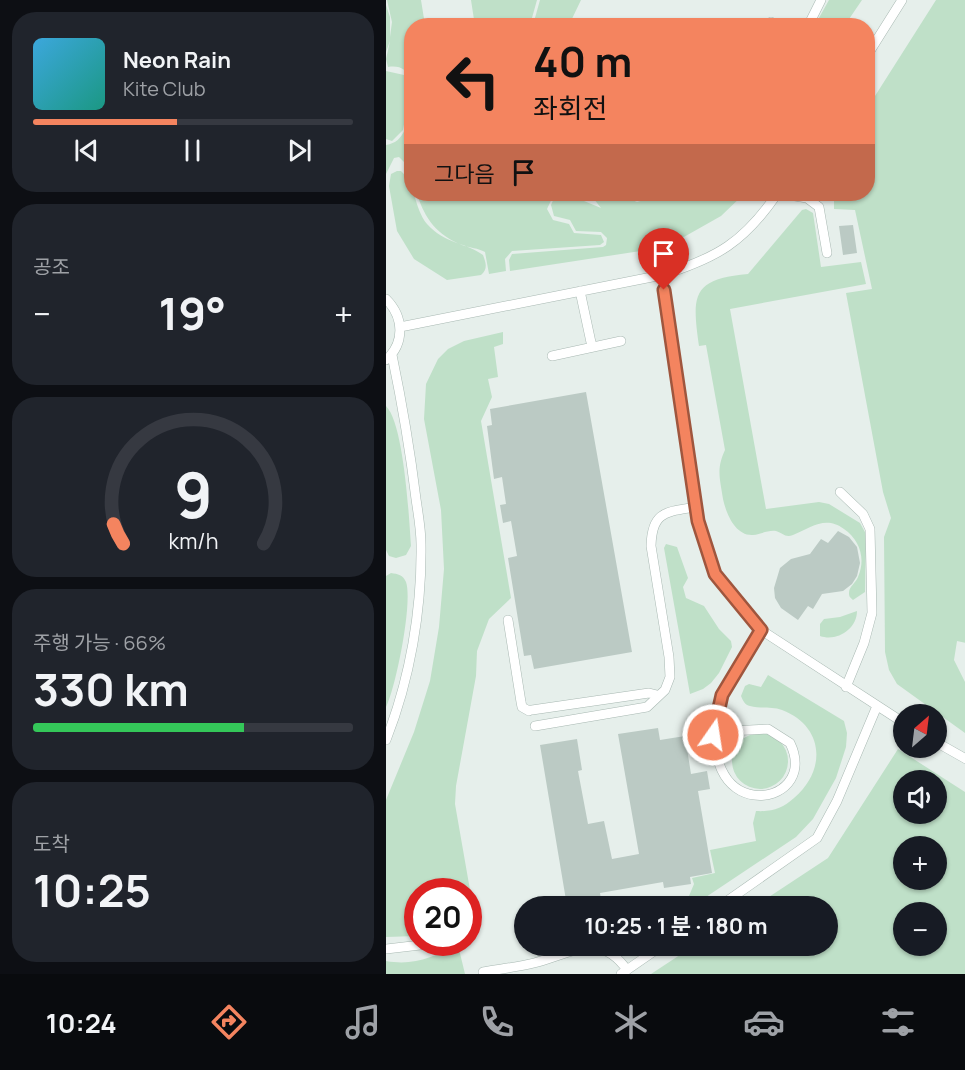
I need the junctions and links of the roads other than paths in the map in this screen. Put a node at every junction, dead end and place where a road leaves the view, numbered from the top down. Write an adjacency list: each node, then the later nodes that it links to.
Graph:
1 (821, 0): 3 (lane)
2 (902, 0): 4 (lane)
3 (812, 18)
4 (875, 43)
5 (772, 201): 8 (lane)
6 (811, 201): 7 (lane)
7 (827, 253)
8 (662, 275): 9 (lane); 17 (lane)
9 (580, 291): 11 (lane); 13 (lane)
10 (386, 299): 11 (lane)
11 (400, 327): 15 (lane)
12 (621, 341): 13 (lane)
13 (592, 347): 14 (lane)
14 (552, 356)
15 (389, 358): 26 (lane)
16 (840, 492): 20 (lane)
17 (695, 507): 19 (lane); 21 (lane)
18 (508, 620): 21 (lane)
19 (761, 630): 20 (lane); 24 (lane)
20 (845, 687): 22 (lane)
21 (657, 695): 25 (lane)
22 (877, 706): 23 (lane); 29 (lane)
23 (893, 716)
24 (717, 719): 24 (lane)
25 (535, 726)
26 (386, 740)
27 (947, 748): 28 (lane)
28 (965, 759)
29 (734, 896)
30 (404, 947): 31 (lane)
31 (386, 949)
32 (647, 956): 34 (lane)
33 (484, 972): 34 (lane)
34 (624, 972)

